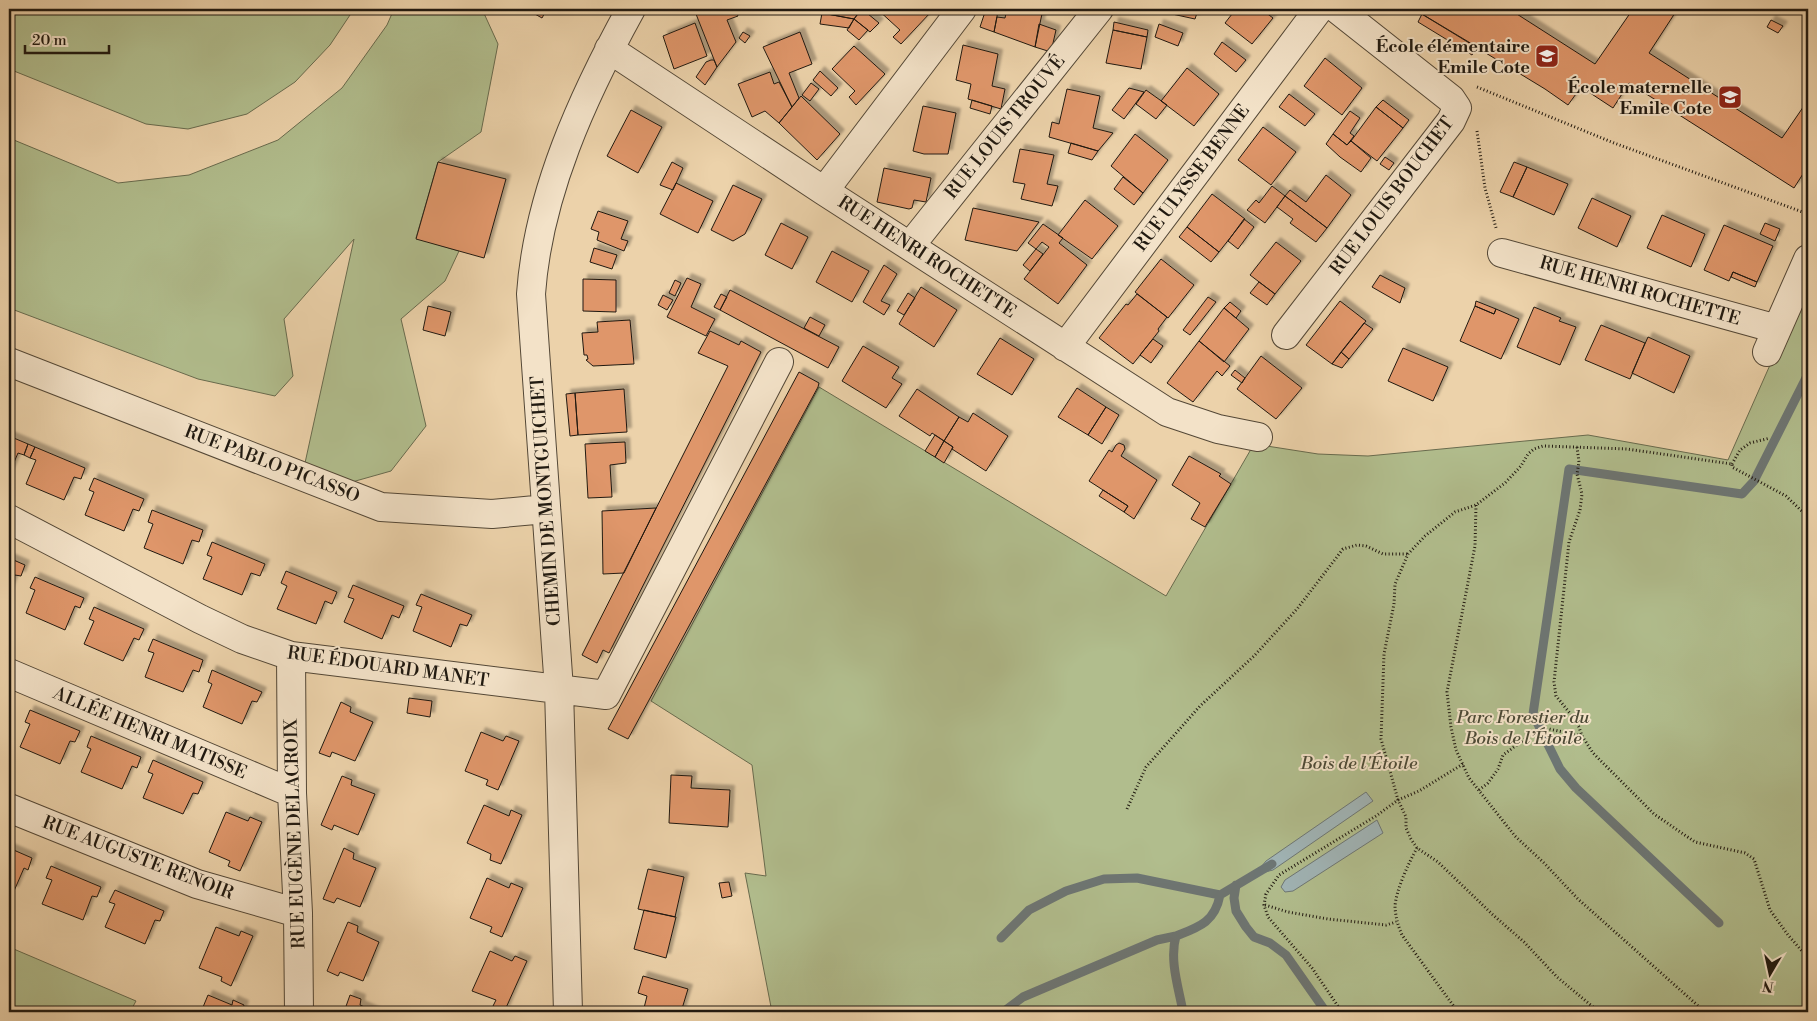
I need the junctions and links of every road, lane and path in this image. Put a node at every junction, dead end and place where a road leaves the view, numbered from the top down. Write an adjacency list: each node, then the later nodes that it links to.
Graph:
1 (631, 9): 6 (street, CHEMIN DE MONTGUICHET)
2 (962, 9): 9 (street)
3 (1099, 9): 11 (street, RUE LOUIS TROUVÉ)
4 (1319, 9): 15 (street, RUE ULYSSE BENNE)
5 (1338, 9): 7 (street, RUE LOUIS BOUCHET)
6 (609, 49): 9 (street, RUE HENRI ROCHETTE); 23 (street, CHEMIN DE MONTGUICHET)
7 (1433, 84): 8 (street, RUE LOUIS BOUCHET); 10 (path)
8 (1457, 108): 12 (path); 14 (street, RUE LOUIS BOUCHET)
9 (824, 191): 11 (street, RUE HENRI ROCHETTE)
10 (1808, 214)
11 (910, 246): 15 (street, RUE HENRI ROCHETTE)
12 (1502, 252): 13 (street, RUE HENRI ROCHETTE)
13 (1808, 259)
14 (1286, 335)
15 (1065, 347): 18 (street, RUE HENRI ROCHETTE)
16 (9, 362): 23 (street, RUE PABLO PICASSO)
17 (779, 362): 29 (street, RUE ÉDOUARD MANET)
18 (1258, 437)
19 (1770, 438): 21 (path)
20 (1577, 447): 21 (path); 22 (path); 30 (path)
21 (1732, 464): 24 (path)
22 (1476, 505): 26 (path); 31 (path)
23 (546, 509): 29 (street, CHEMIN DE MONTGUICHET)
24 (1808, 517)
25 (9, 519): 27 (street, RUE ÉDOUARD MANET)
26 (1408, 554): 34 (path); 36 (path)
27 (291, 656): 29 (street, RUE ÉDOUARD MANET); 33 (street, RUE EUGÈNE DELACROIX)
28 (9, 673): 33 (street, ALLÉE HENRI MATISSE)
29 (559, 689): 43 (street, CHEMIN DE MONTGUICHET)
30 (1582, 736): 32 (path); 41 (path)
31 (1463, 764): 32 (path); 34 (path)
32 (1478, 790): 47 (path)
33 (292, 793): 39 (street, RUE EUGÈNE DELACROIX)
34 (1398, 800): 37 (path); 38 (path)
35 (9, 808): 39 (street, RUE AUGUSTE RENOIR)
36 (1127, 809)
37 (1417, 848): 40 (path); 46 (path)
38 (1264, 905): 40 (path); 44 (path)
39 (298, 913): 42 (street, RUE EUGÈNE DELACROIX)
40 (1396, 922): 45 (path)
41 (1808, 958)
42 (300, 1012)
43 (568, 1012)
44 (1342, 1012)
45 (1458, 1012)
46 (1599, 1012)
47 (1705, 1012)

